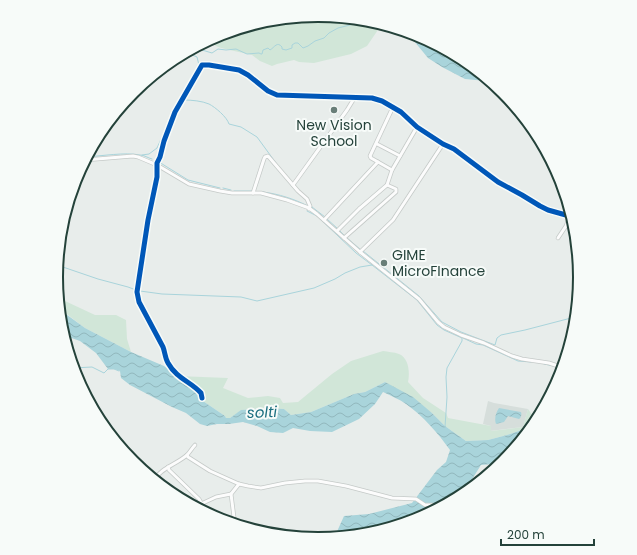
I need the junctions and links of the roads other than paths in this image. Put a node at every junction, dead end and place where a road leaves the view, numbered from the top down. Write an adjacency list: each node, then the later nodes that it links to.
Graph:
1 (355, 97): 2 (street); 9 (street); 11 (street)
2 (393, 107): 3 (street); 4 (street)
3 (417, 127): 5 (street); 6 (street)
4 (377, 144): 6 (street); 8 (street)
5 (443, 144): 15 (street); 21 (street)
6 (400, 156): 10 (street)
7 (92, 159): 9 (street)
8 (378, 162): 10 (street); 16 (street)
9 (157, 166): 13 (street); 23 (street)
10 (392, 170): 12 (street)
11 (293, 185): 13 (street); 14 (street)
12 (387, 185): 18 (street); 19 (street)
13 (253, 193): 14 (street)
14 (309, 209): 16 (street)
15 (566, 215)
16 (324, 220): 18 (street)
17 (568, 223): 20 (street)
18 (337, 231): 19 (street)
19 (344, 238): 21 (street)
20 (558, 238)
21 (360, 252): 22 (street)
22 (558, 366)
23 (202, 398)
24 (195, 445): 25 (street)
25 (187, 455): 26 (street); 28 (street)
26 (168, 467): 27 (street); 30 (street)
27 (157, 475)
28 (239, 484): 29 (street); 31 (street)
29 (231, 494): 30 (street); 32 (street)
30 (202, 504)
31 (435, 506)
32 (234, 518)

